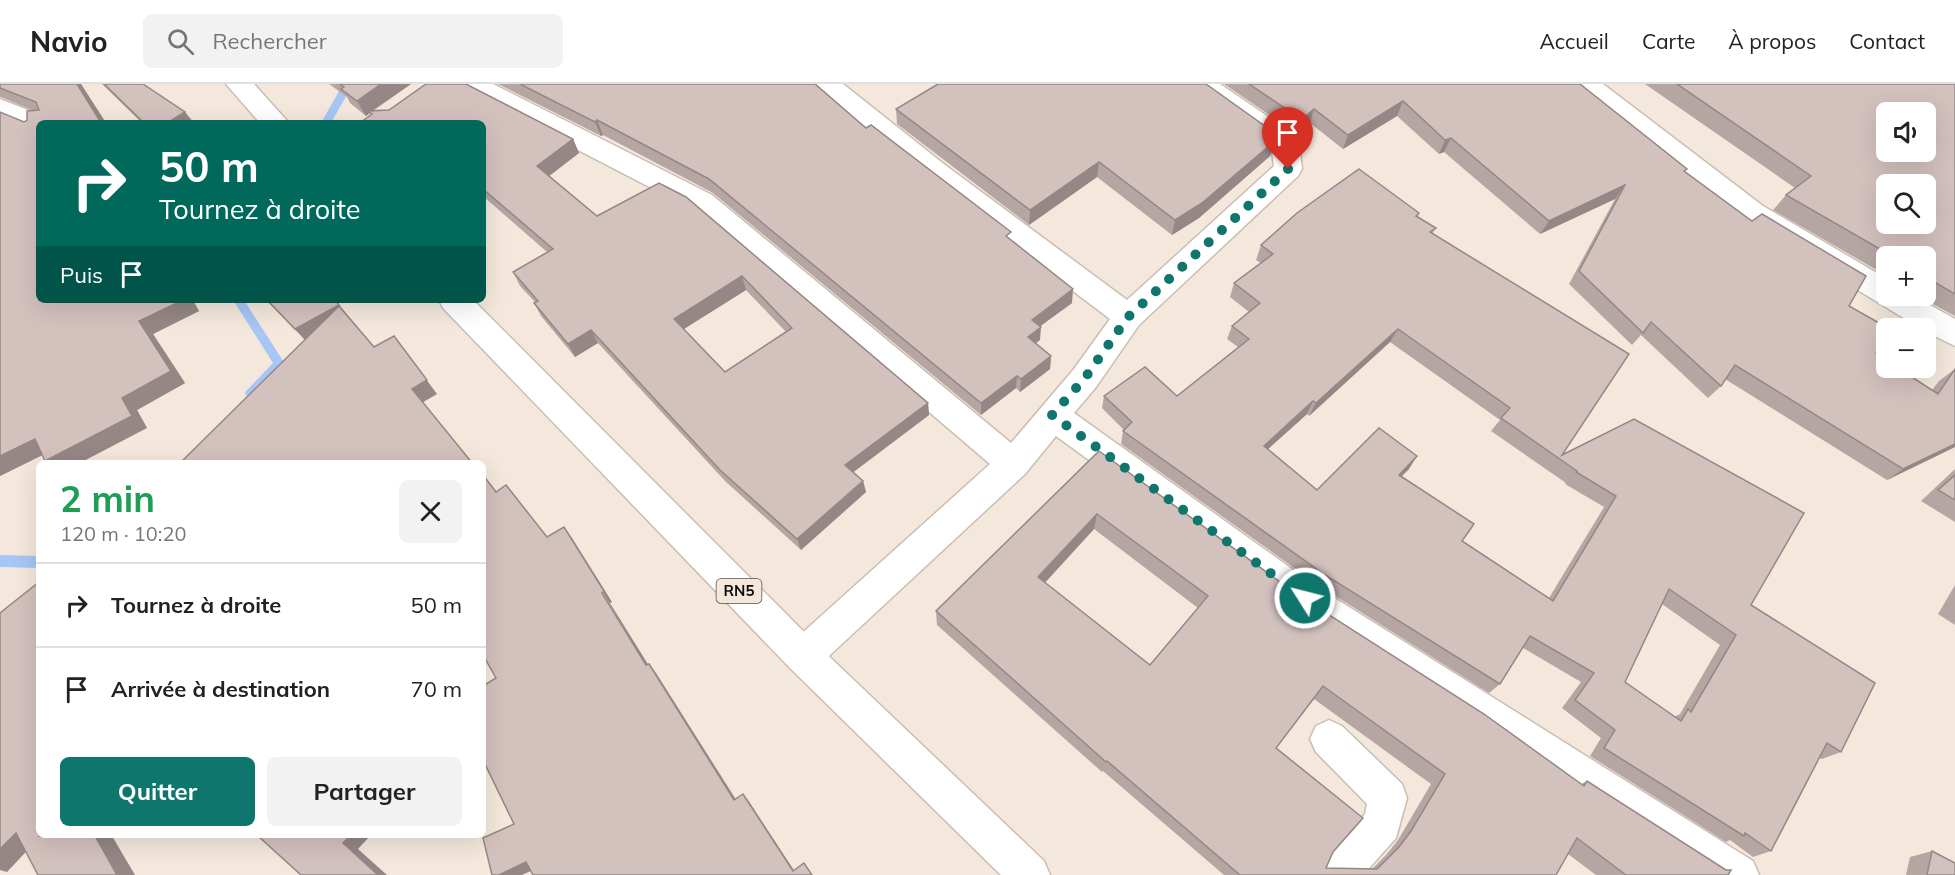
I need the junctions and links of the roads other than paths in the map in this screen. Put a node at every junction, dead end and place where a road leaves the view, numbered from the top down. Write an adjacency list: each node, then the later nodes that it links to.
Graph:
1 (239, 84): 7 (main road)
2 (471, 84): 15 (main road)
3 (826, 84): 12 (main road)
4 (1202, 84): 12 (main road)
5 (1586, 84): 9 (main road)
6 (0, 108): 8 (main road)
7 (273, 120)
8 (36, 124)
9 (1876, 286)
10 (457, 303): 16 (main road, RN5)
11 (1909, 306): 13 (main road)
12 (1128, 317): 14 (main road)
13 (1955, 334)
14 (1052, 415): 15 (main road); 20 (main road)
15 (1013, 464): 16 (main road)
16 (803, 656): 18 (main road, RN5)
17 (1329, 739): 19 (main road)
18 (1030, 875)
19 (1337, 875)
20 (1738, 875)

